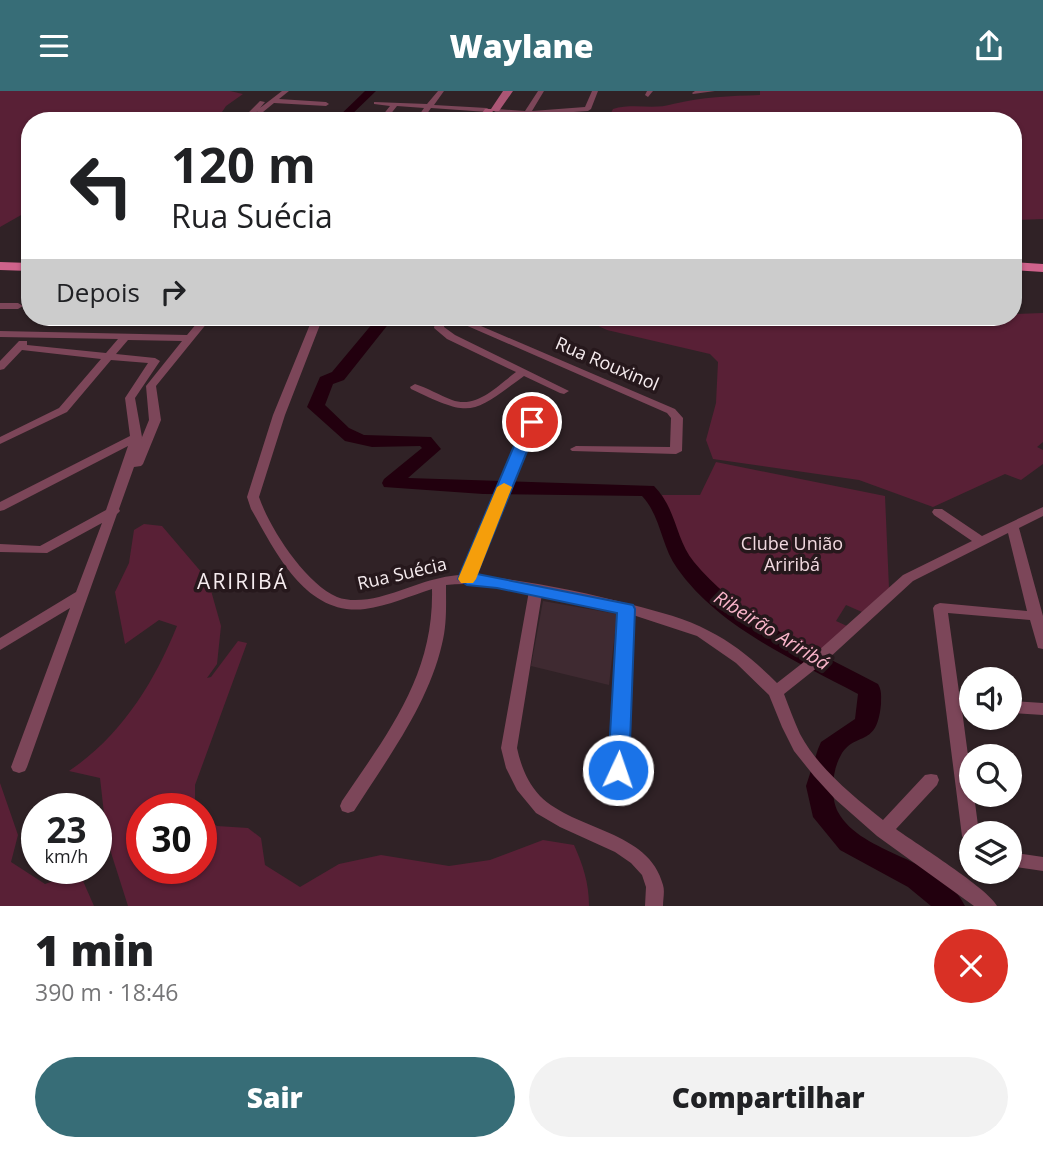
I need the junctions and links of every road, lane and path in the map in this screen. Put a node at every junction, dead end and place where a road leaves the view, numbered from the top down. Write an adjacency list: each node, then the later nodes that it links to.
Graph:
1 (276, 91): 16 (street)
2 (286, 91): 10 (street)
3 (441, 91): 14 (street)
4 (501, 91): 20 (main road)
5 (508, 91): 20 (main road)
6 (541, 91): 21 (street)
7 (595, 91): 15 (street)
8 (712, 91): 9 (street)
9 (695, 93)
10 (271, 101): 13 (street); 17 (street)
11 (392, 102): 12 (street); 14 (street); 18 (street)
12 (376, 103)
13 (326, 104)
14 (429, 106): 19 (street); 20 (street)
15 (560, 111): 22 (street)
16 (252, 112)
17 (261, 112)
18 (386, 112)
19 (425, 112)
20 (492, 112)
21 (529, 112)
22 (544, 112)
23 (0, 264): 24 (main road)
24 (21, 265)
25 (1022, 265): 26 (main road)
26 (1043, 266)
27 (0, 306): 28 (street)
28 (19, 306)
29 (199, 326): 36 (street)
30 (314, 326): 57 (street, Rua Suécia)
31 (440, 326): 40 (street)
32 (473, 326): 47 (street, Rua Rouxinol)
33 (33, 333): 34 (street); 35 (street); 37 (street)
34 (0, 334)
35 (121, 336): 36 (street); 38 (street)
36 (188, 338): 48 (street)
37 (19, 347): 38 (street); 39 (street)
38 (108, 354): 44 (street); 45 (street)
39 (0, 367)
40 (523, 372): 41 (street); 42 (street)
41 (415, 387)
42 (564, 391)
43 (532, 422): 56 (street)
44 (136, 437): 49 (street); 51 (street)
45 (0, 439)
46 (576, 449): 47 (street)
47 (676, 451)
48 (136, 464)
49 (0, 507)
50 (1043, 510): 53 (street)
51 (114, 512): 55 (street); 59 (street)
52 (938, 512): 54 (street)
53 (1013, 528): 54 (street); 61 (street)
54 (982, 542): 64 (street)
55 (0, 548)
56 (467, 579): 57 (street, Rua Suécia); 58 (street, Rua Suécia)
57 (439, 583): 74 (street)
58 (536, 590): 60 (street, Rua Suécia); 79 (street)
59 (84, 593): 63 (street); 71 (street)
60 (626, 609): 65 (street, Rua Suécia); 73 (street)
61 (1036, 616): 62 (street); 66 (street)
62 (1043, 644)
63 (0, 645)
64 (808, 667): 65 (street)
65 (776, 692): 70 (street)
66 (953, 704): 67 (street); 75 (street)
67 (959, 704)
68 (1022, 708): 69 (street)
69 (1043, 709)
70 (809, 759): 76 (street)
71 (19, 767)
72 (931, 780): 76 (street)
73 (617, 797)
74 (348, 806)
75 (969, 821)
76 (883, 831): 80 (street)
77 (1022, 861): 78 (street)
78 (1043, 864)
79 (654, 906)
80 (988, 906)

